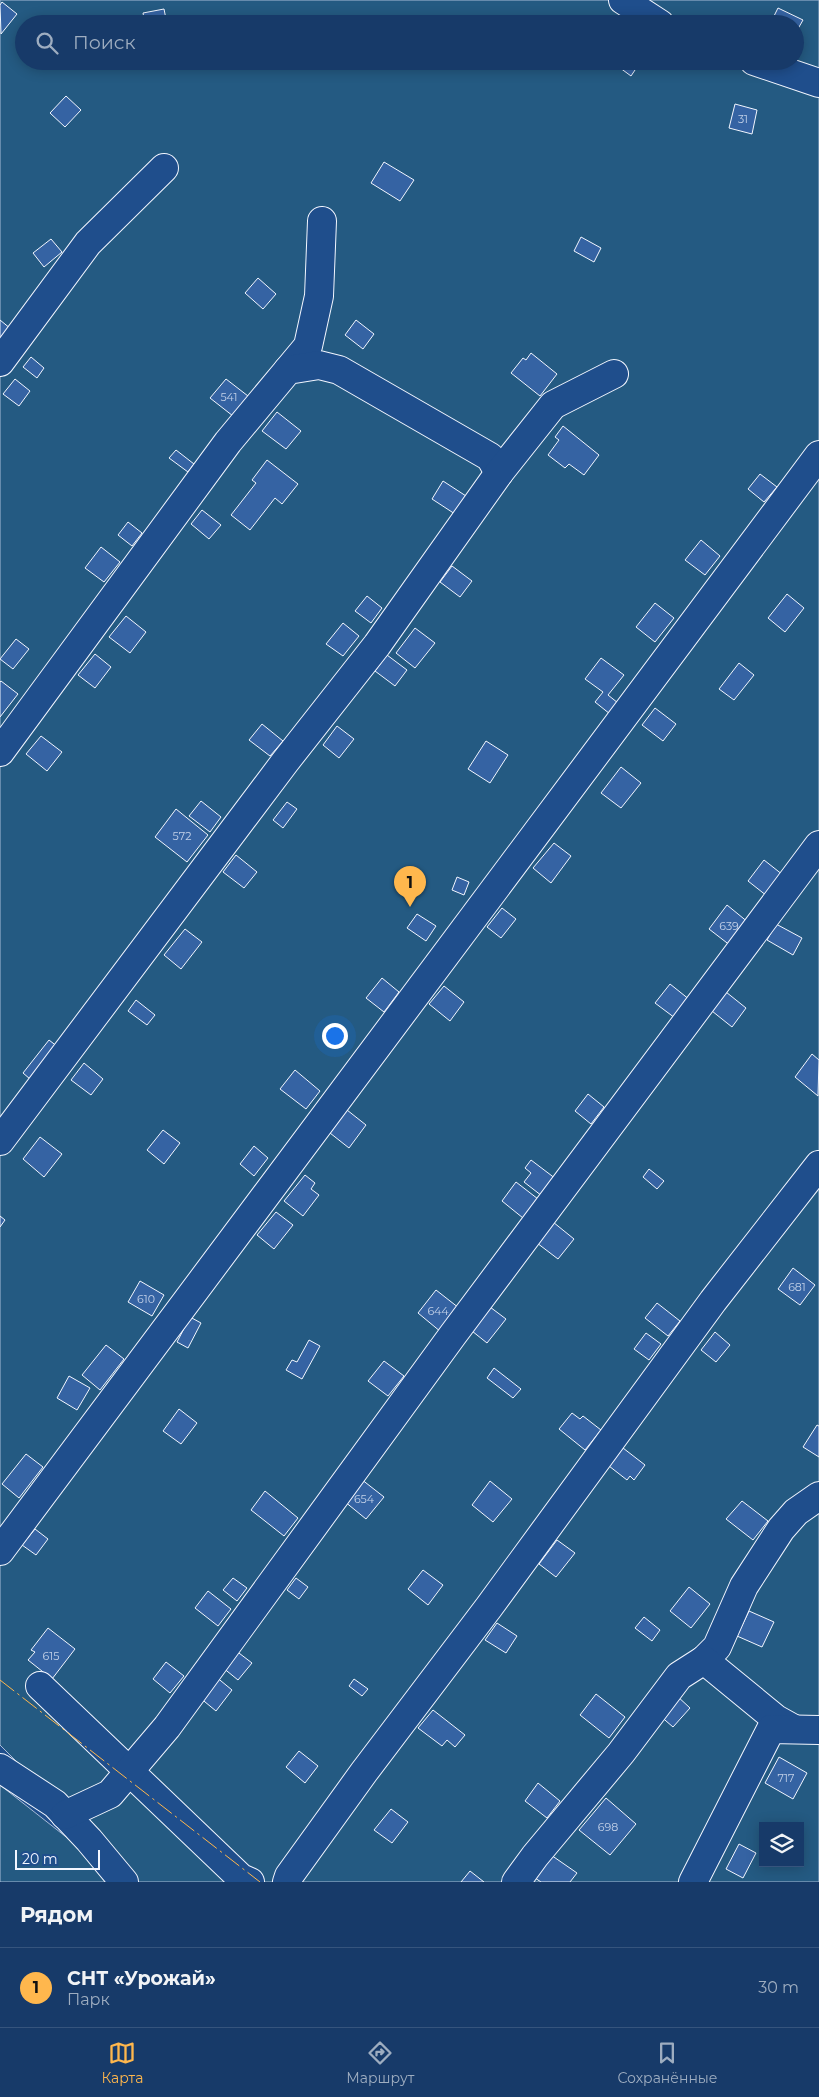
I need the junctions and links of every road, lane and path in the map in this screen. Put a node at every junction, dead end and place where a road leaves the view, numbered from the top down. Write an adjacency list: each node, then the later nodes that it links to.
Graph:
1 (622, 0): 2 (street)
2 (646, 15)
3 (781, 70): 4 (street)
4 (819, 83)
5 (164, 168): 7 (street)
6 (322, 221): 8 (street)
7 (0, 362)
8 (288, 370): 11 (street); 12 (street)
9 (614, 374): 11 (street)
10 (819, 455): 17 (street)
11 (499, 473): 14 (street)
12 (0, 752)
13 (819, 845): 22 (street)
14 (0, 1141)
15 (819, 1165): 26 (street)
16 (819, 1496): 18 (street)
17 (0, 1551)
18 (704, 1660): 20 (street); 27 (street)
19 (40, 1686): 22 (street)
20 (807, 1730): 28 (street)
21 (0, 1768): 23 (street)
22 (130, 1771): 23 (street); 25 (street)
23 (66, 1815): 24 (street)
24 (124, 1882)
25 (250, 1882)
26 (287, 1882)
27 (516, 1882)
28 (693, 1882)

